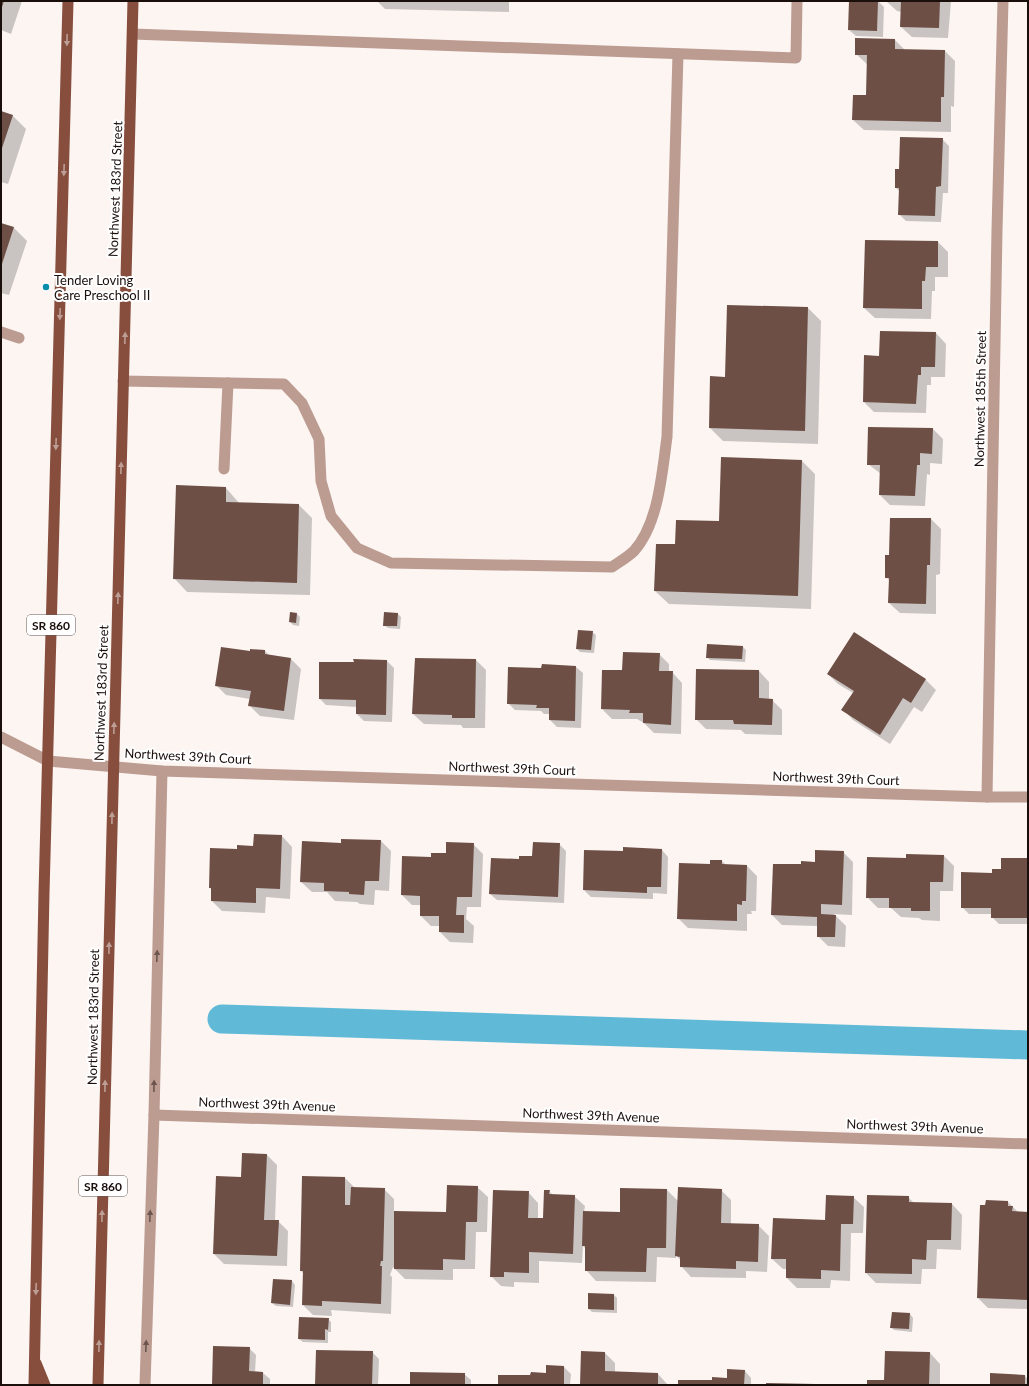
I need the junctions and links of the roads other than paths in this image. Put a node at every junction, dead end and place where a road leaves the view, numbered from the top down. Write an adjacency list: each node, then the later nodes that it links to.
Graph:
1 (68, 1): 13 (main road, SR 860, one-way to 13)
2 (133, 1): 5 (main road, Northwest 183rd Street / SR 860)
3 (798, 1): 6 (street)
4 (1004, 1): 16 (street, Northwest 185th Street)
5 (133, 34): 6 (street); 9 (main road, Northwest 183rd Street / SR 860, one-way to 5)
6 (678, 54): 10 (street)
7 (1, 332): 8 (street)
8 (19, 338)
9 (123, 381): 10 (street); 14 (main road, Northwest 183rd Street / SR 860, one-way to 9)
10 (228, 383): 11 (street)
11 (224, 469)
12 (1, 737): 13 (street, Northwest 39th Court)
13 (48, 761): 14 (street, Northwest 39th Court); 20 (main road, SR 860, one-way to 20)
14 (113, 767): 15 (street, Northwest 39th Court); 23 (main road, Northwest 183rd Street / SR 860, one-way to 14)
15 (162, 770): 16 (street, Northwest 39th Court); 18 (street, one-way to 15)
16 (987, 797): 17 (street, Northwest 39th Court)
17 (1028, 797)
18 (154, 1115): 19 (street, Northwest 39th Avenue); 24 (street, one-way to 18)
19 (1028, 1144)
20 (34, 1358): 21 (main road, SR 860); 22 (main road)
21 (34, 1385)
22 (45, 1385)
23 (98, 1385)
24 (144, 1385)

